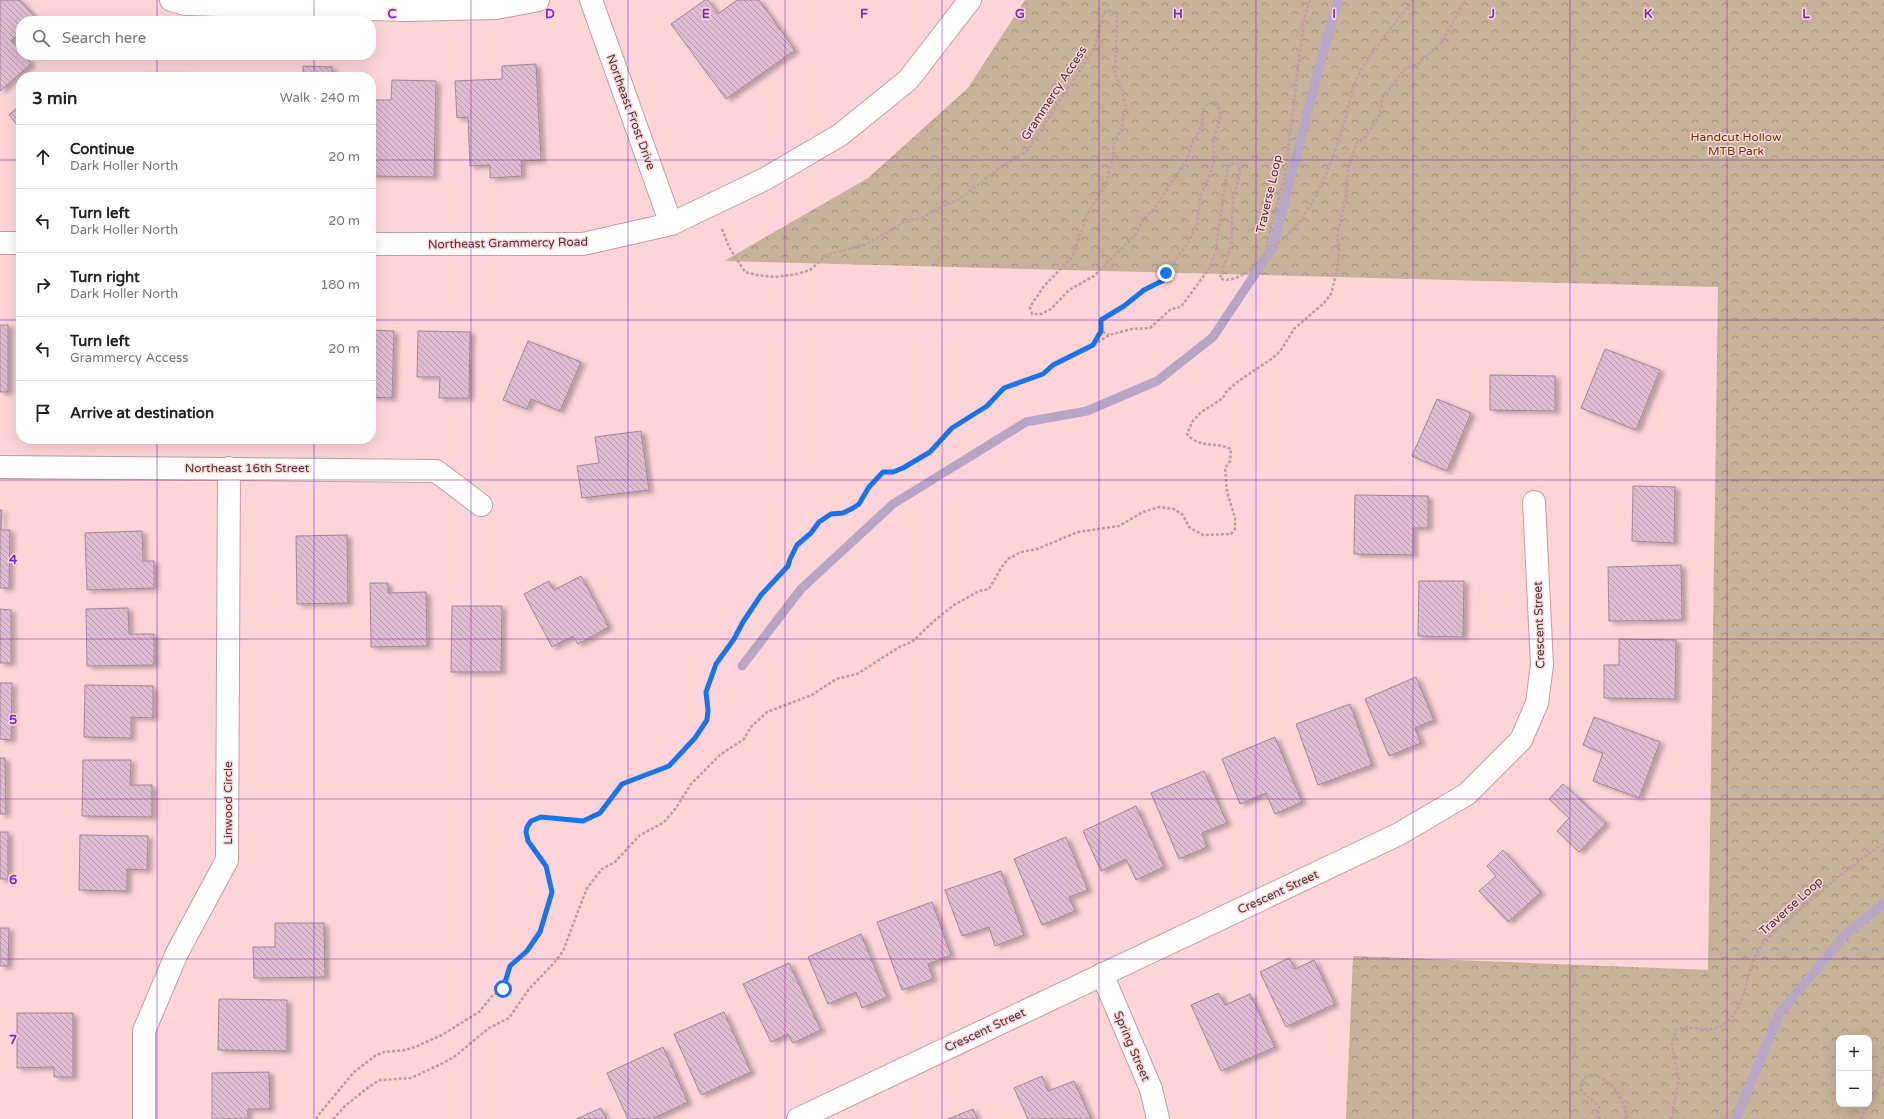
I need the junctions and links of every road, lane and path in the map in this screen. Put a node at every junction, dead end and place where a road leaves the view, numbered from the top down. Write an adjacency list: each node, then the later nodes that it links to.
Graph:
1 (171, 0): 2 (street)
2 (538, 0)
3 (591, 0): 9 (street, Northeast Frost Drive)
4 (970, 0): 8 (street, Northeast Grammercy Road)
5 (1310, 0): 10 (path, Traverse Loop)
6 (1413, 0): 10 (path, Traverse Loop)
7 (1465, 0): 26 (path)
8 (712, 204): 9 (street, Northeast Grammercy Road); 14 (path, Grammercy Access)
9 (671, 224): 13 (street, Northeast Grammercy Road)
10 (1267, 242): 15 (path)
11 (0, 243): 12 (street)
12 (16, 243)
13 (376, 244)
14 (1101, 331): 15 (path); 16 (path, Grammercy Access)
15 (1109, 335): 16 (path)
16 (1093, 345): 25 (path)
17 (0, 467): 18 (street, Northeast 16th Street)
18 (229, 468): 20 (street, Northeast 16th Street); 24 (street, Linwood Circle)
19 (1534, 502): 22 (street, Crescent Street)
20 (482, 505)
21 (1884, 843): 31 (path, Traverse Loop)
22 (1102, 974): 27 (street, Crescent Street); 28 (street, Spring Street)
23 (1884, 1067): 32 (path)
24 (144, 1119)
25 (316, 1119)
26 (333, 1119)
27 (798, 1119)
28 (1158, 1119)
29 (1599, 1119): 30 (path)
30 (1627, 1119)
31 (1671, 1119)
32 (1861, 1119)

